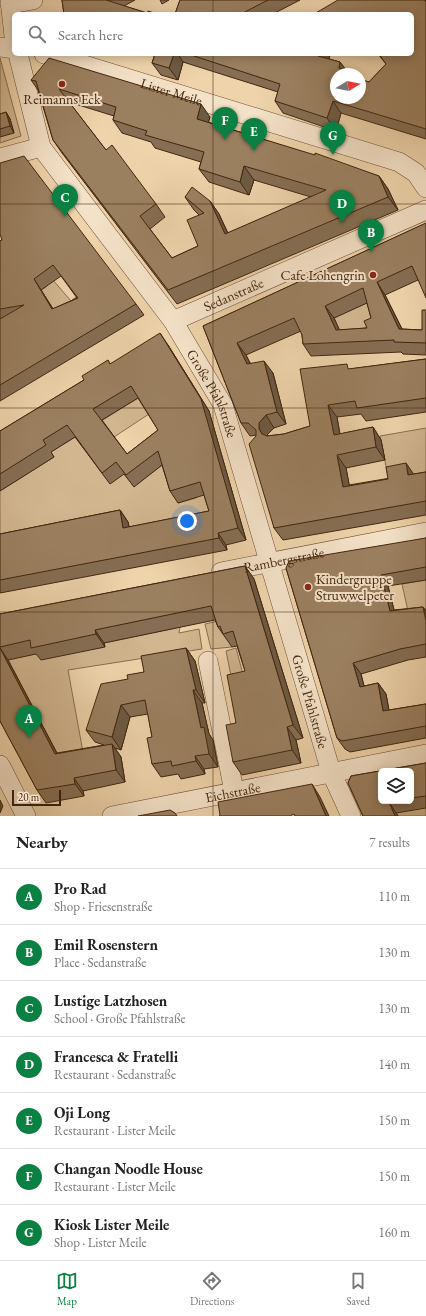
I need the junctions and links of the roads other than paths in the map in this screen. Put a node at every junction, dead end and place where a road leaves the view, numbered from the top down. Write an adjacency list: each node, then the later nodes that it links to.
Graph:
1 (33, 0): 2 (street)
2 (10, 2): 3 (street)
3 (12, 19)
4 (0, 47): 5 (street)
5 (12, 49)
6 (18, 56): 8 (street, Große Pfahlstraße)
7 (52, 56): 10 (street, Lister Meile)
8 (41, 147): 9 (street); 12 (street, Große Pfahlstraße)
9 (0, 158)
10 (426, 188)
11 (426, 210): 12 (street, Sedanstraße)
12 (173, 321): 14 (street, Große Pfahlstraße)
13 (426, 532): 14 (street, Rambergstraße)
14 (269, 563): 15 (street, Rambergstraße); 19 (street, Große Pfahlstraße)
15 (200, 576)
16 (208, 661): 20 (street)
17 (426, 754): 19 (street, Eichstraße)
18 (0, 765): 22 (street)
19 (331, 772): 20 (street, Eichstraße); 24 (street, Große Pfahlstraße)
20 (234, 791): 21 (street, Eichstraße)
21 (195, 808): 23 (street, Eichstraße)
22 (26, 816)
23 (112, 816)
24 (351, 816)

